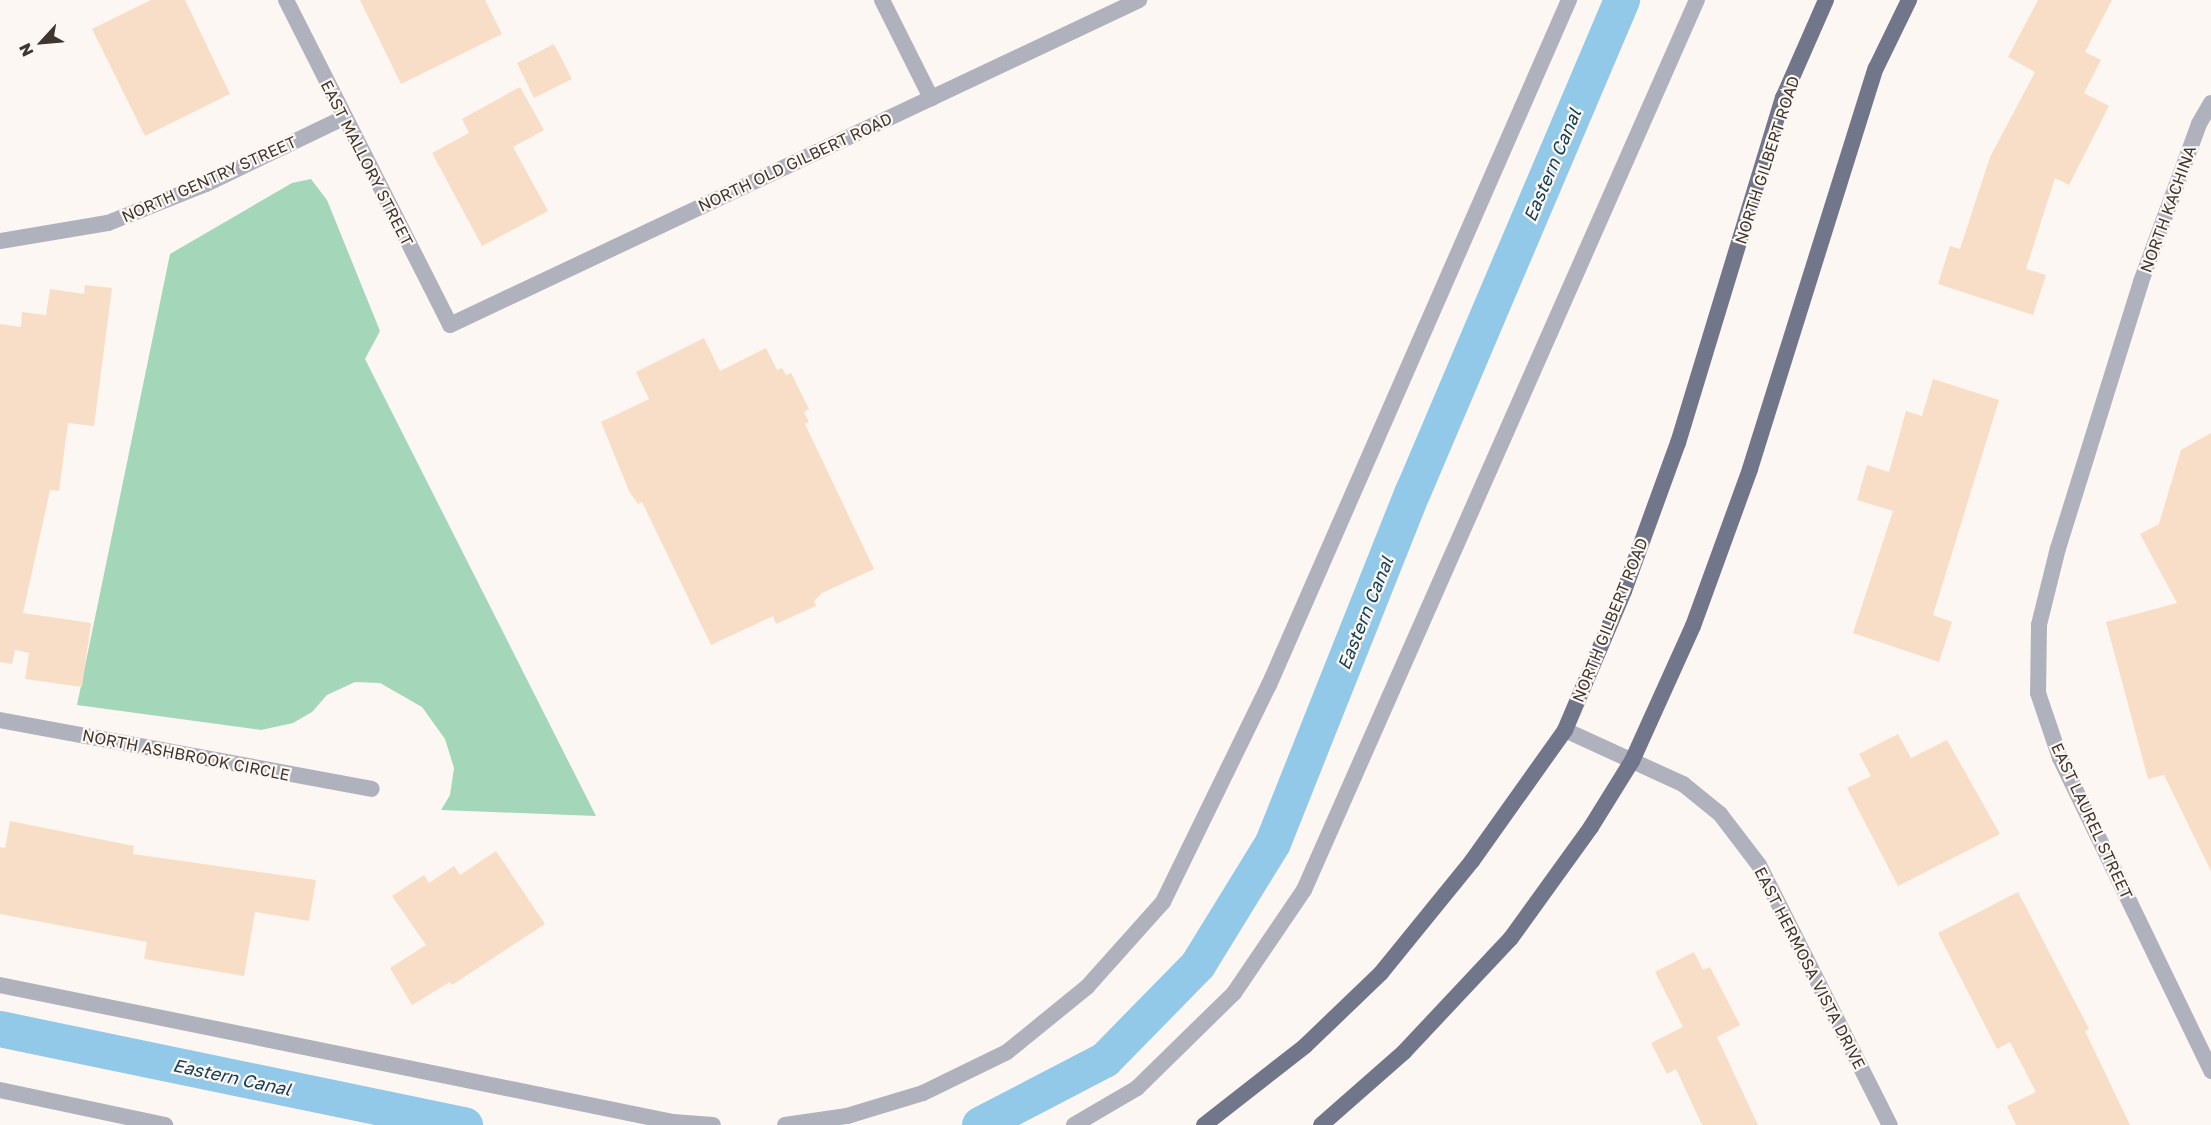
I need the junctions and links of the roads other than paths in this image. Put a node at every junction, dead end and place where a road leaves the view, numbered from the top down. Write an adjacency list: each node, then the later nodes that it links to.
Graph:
1 (286, 0): 10 (street, EAST MALLORY STREET)
2 (882, 0): 8 (street)
3 (1139, 0): 8 (street, NORTH OLD GILBERT ROAD)
4 (1569, 0): 23 (street)
5 (1696, 0): 24 (street)
6 (1826, 0): 15 (main road, NORTH GILBERT ROAD)
7 (1909, 0): 16 (main road)
8 (931, 98): 13 (street, NORTH OLD GILBERT ROAD)
9 (2211, 103): 12 (street, NORTH KACHINA)
10 (343, 118): 11 (street, NORTH GENTRY STREET); 13 (street, EAST MALLORY STREET)
11 (0, 242)
12 (2141, 282): 19 (street, EAST LAUREL STREET)
13 (450, 325)
14 (0, 720): 17 (street, NORTH ASHBROOK CIRCLE)
15 (1565, 730): 16 (street, EAST HERMOSA VISTA DRIVE); 25 (main road, NORTH GILBERT ROAD)
16 (1632, 761): 26 (main road); 27 (street, EAST HERMOSA VISTA DRIVE)
17 (372, 789)
18 (0, 985): 22 (street)
19 (2211, 1071)
20 (0, 1090): 21 (street)
21 (165, 1125)
22 (713, 1125)
23 (785, 1125)
24 (1074, 1125)
25 (1204, 1125)
26 (1320, 1125)
27 (1890, 1125)

